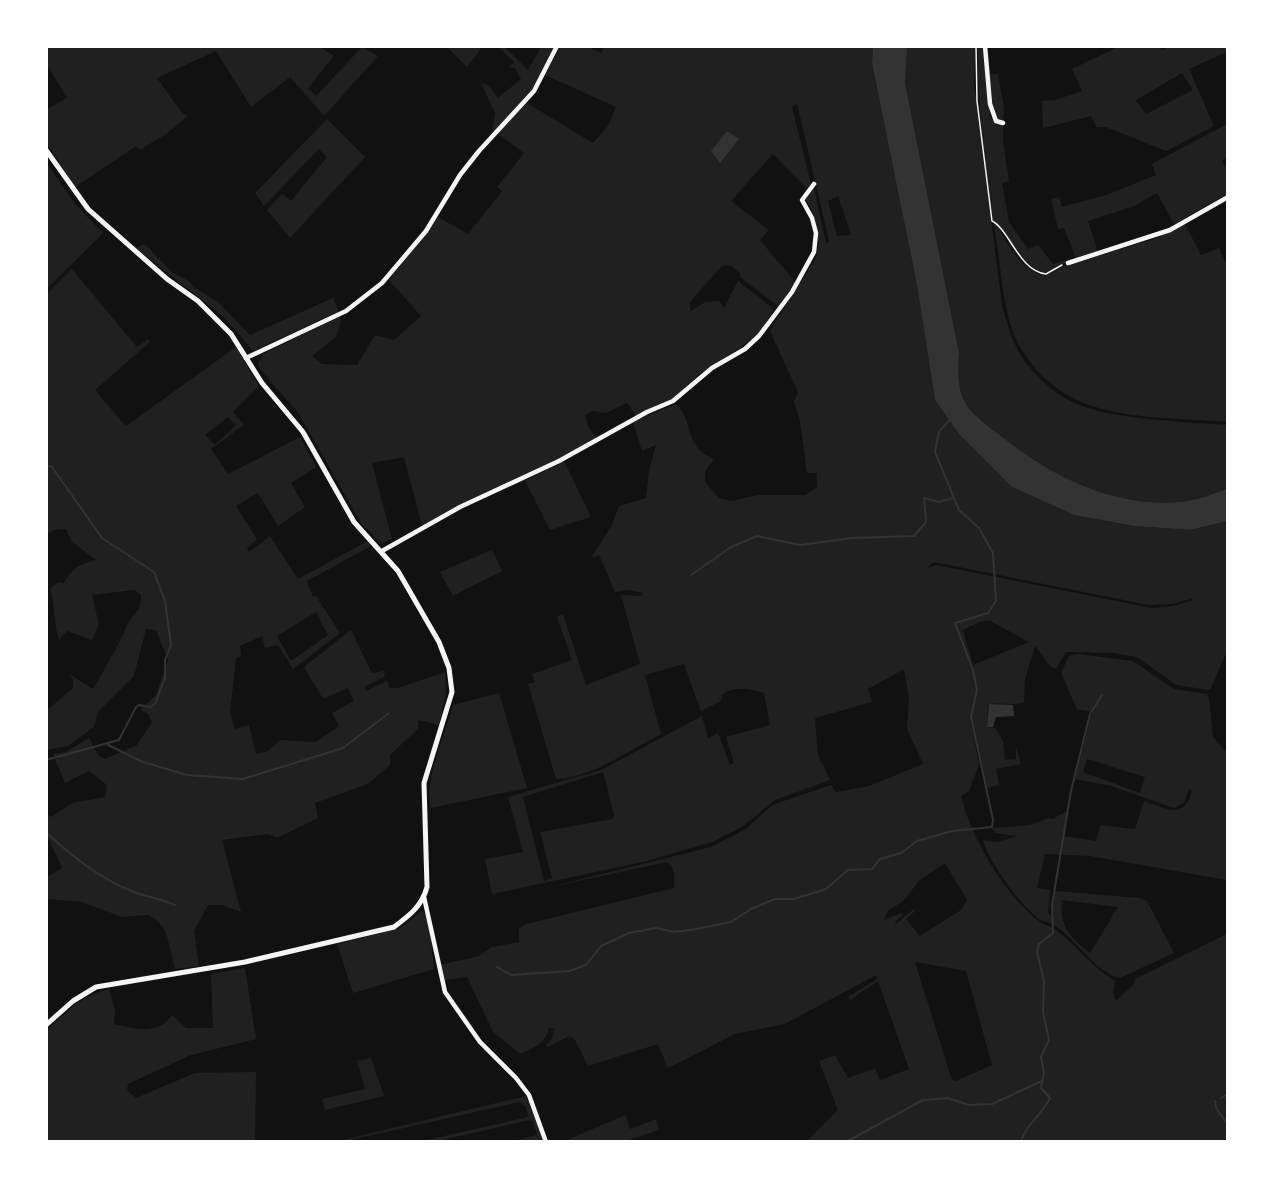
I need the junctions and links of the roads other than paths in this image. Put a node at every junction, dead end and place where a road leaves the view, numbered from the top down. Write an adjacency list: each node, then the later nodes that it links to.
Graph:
1 (557, 46): 8 (street)
2 (985, 46): 3 (street)
3 (1003, 123)
4 (46, 150): 8 (street)
5 (814, 184): 9 (street)
6 (1227, 197): 7 (street)
7 (1068, 263)
8 (246, 358): 9 (street)
9 (382, 551): 10 (street)
10 (424, 897): 11 (street); 12 (street)
11 (46, 1025)
12 (546, 1142)

